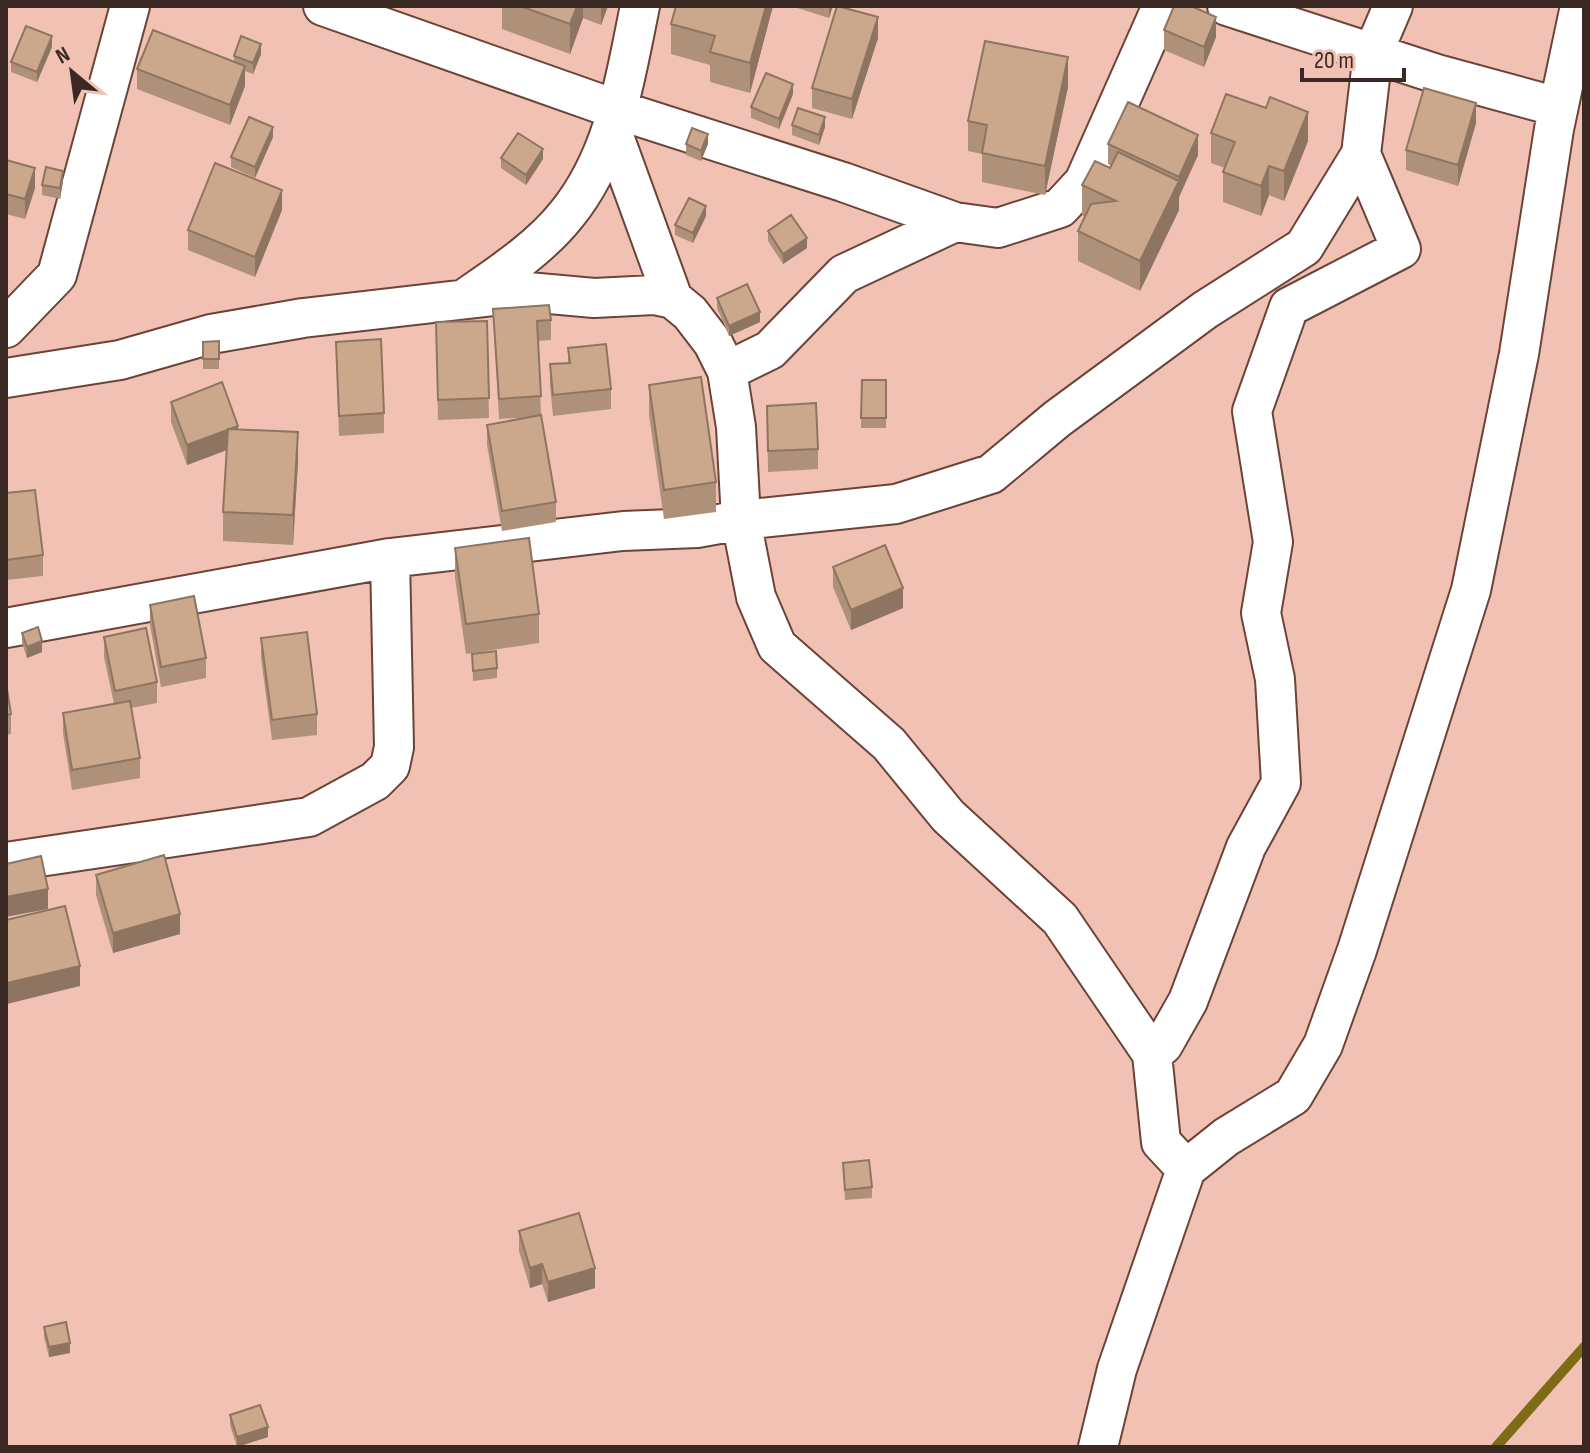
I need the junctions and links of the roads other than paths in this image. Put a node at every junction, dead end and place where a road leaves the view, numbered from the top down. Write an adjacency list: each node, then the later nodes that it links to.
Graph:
1 (130, 6): 15 (street)
2 (323, 6): 10 (street)
3 (640, 6): 10 (street)
4 (1161, 6): 12 (street)
5 (1227, 6): 8 (street)
6 (1393, 6): 8 (street)
7 (1580, 6): 9 (street)
8 (1373, 53): 9 (street); 11 (street)
9 (1558, 107): 23 (street)
10 (615, 120): 12 (street); 13 (street); 14 (street)
11 (1361, 154): 18 (street); 22 (street)
12 (955, 222): 16 (street)
13 (673, 299): 14 (street); 16 (street)
14 (461, 301): 17 (street)
15 (6, 328)
16 (727, 371): 18 (street)
17 (6, 378)
18 (741, 520): 19 (street); 22 (street)
19 (390, 558): 20 (street); 21 (street)
20 (6, 628)
21 (6, 862)
22 (1152, 1054): 23 (street)
23 (1186, 1169): 24 (street)
24 (1098, 1447)

